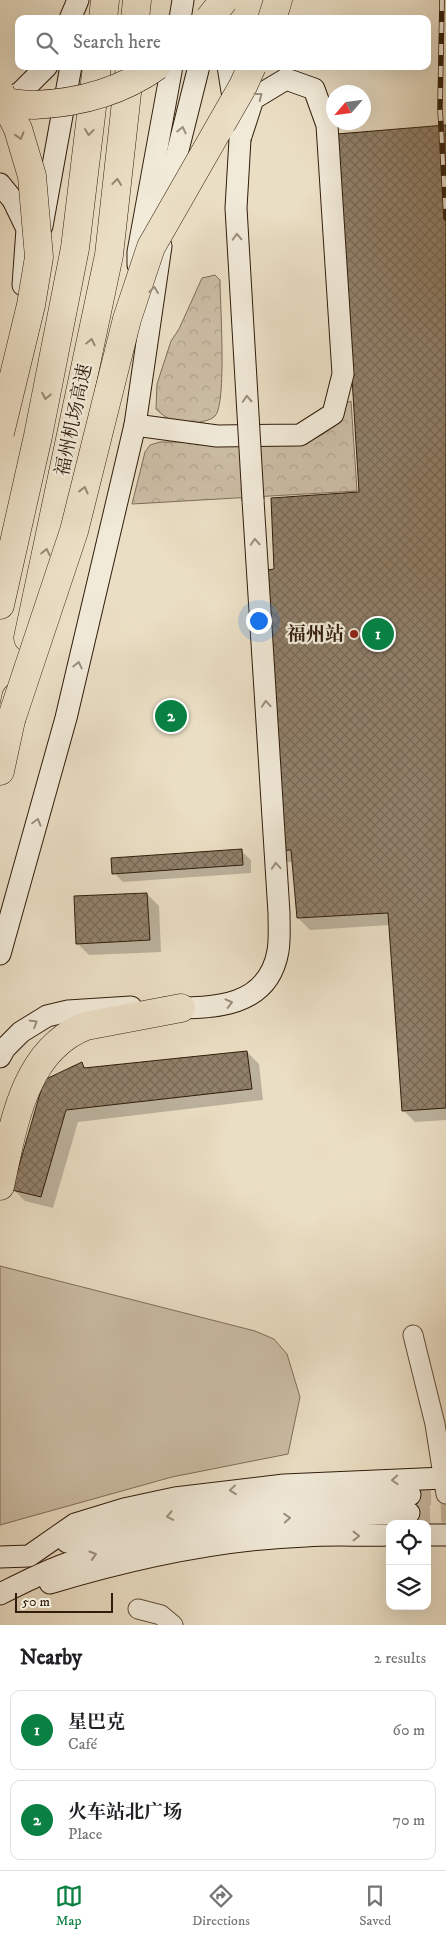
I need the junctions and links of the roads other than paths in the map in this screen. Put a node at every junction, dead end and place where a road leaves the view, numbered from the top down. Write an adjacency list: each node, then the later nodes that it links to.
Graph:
1 (78, 0): 10 (main road)
2 (82, 0): 11 (main road)
3 (105, 0): 12 (highway)
4 (137, 0): 13 (highway)
5 (183, 0): 14 (main road)
6 (213, 0): 16 (main road)
7 (224, 0): 15 (highway, bridge)
8 (239, 0): 17 (main road)
9 (278, 0): 18 (highway)
10 (72, 15)
11 (80, 15)
12 (103, 15)
13 (135, 15)
14 (181, 15)
15 (212, 15)
16 (217, 15)
17 (227, 15)
18 (273, 15)
19 (43, 70): 29 (main road)
20 (70, 70): 32 (main road)
21 (97, 70): 36 (highway, 福州机场高速, one-way to 36)
22 (130, 70): 39 (highway, 福州机场高速, one-way to 22, bridge)
23 (150, 70): 29 (highway, bridge)
24 (171, 70): 34 (main road)
25 (197, 70): 34 (main road, one-way to 25)
26 (229, 70): 30 (main road, bridge)
27 (250, 70): 39 (highway, one-way to 27, bridge)
28 (0, 92): 35 (highway, one-way to 35, bridge)
29 (0, 101)
30 (240, 139): 34 (main road, one-way to 34); 42 (main road, one-way to 30, bridge)
31 (0, 184): 32 (main road)
32 (24, 285): 33 (main road)
33 (0, 380)
34 (135, 425): 41 (main road, one-way to 34)
35 (0, 433)
36 (38, 436): 37 (highway); 38 (highway, 福州机场高速)
37 (0, 557)
38 (0, 605)
39 (11, 720): 40 (highway, 福州机场高速)
40 (0, 771)
41 (0, 954)
42 (181, 1008): 43 (main road, one-way to 42); 44 (highway)
43 (0, 1057)
44 (0, 1186)
45 (413, 1335): 46 (street)
46 (445, 1486): 50 (main road, one-way to 50)
47 (431, 1535): 48 (main road)
48 (446, 1535)
49 (386, 1536): 54 (main road, one-way to 49)
50 (29, 1556): 51 (main road); 52 (main road); 53 (main road, one-way to 50)
51 (0, 1557)
52 (0, 1567)
53 (0, 1594)
54 (0, 1598)
55 (138, 1609): 56 (street)
56 (173, 1625)

